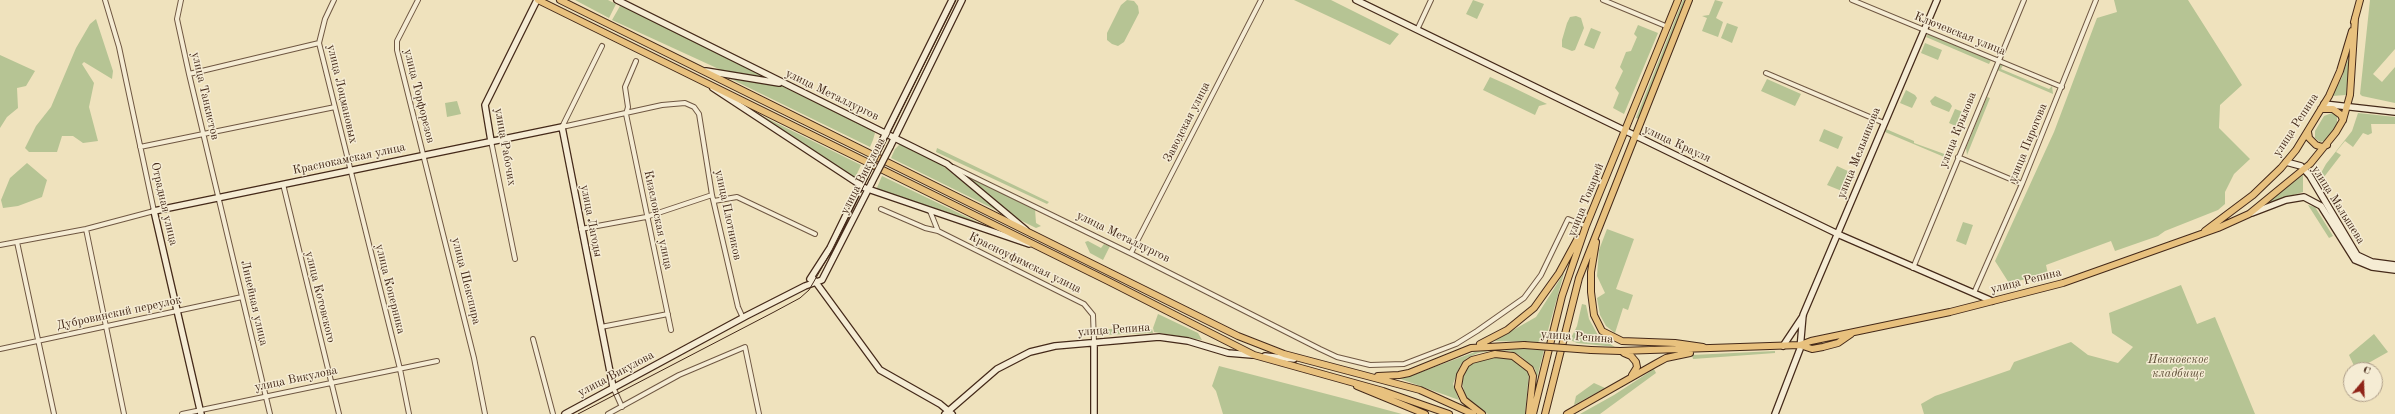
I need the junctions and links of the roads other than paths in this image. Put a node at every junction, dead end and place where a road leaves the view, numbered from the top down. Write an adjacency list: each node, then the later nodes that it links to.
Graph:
1 (105, 0): 52 (street, Отрадная улица)
2 (181, 0): 31 (street, улица Танкистов)
3 (334, 0): 25 (street, улица Лоцмановых)
4 (418, 0): 53 (street, улица Торфорезов)
5 (538, 0): 32 (main road); 50 (street, улица Рабочих)
6 (560, 0): 29 (main road)
7 (616, 0): 33 (street, улица Металлургов)
8 (952, 0): 47 (street, улица Викулова)
9 (962, 0): 49 (street, улица Викулова)
10 (1261, 0): 84 (street, Заводская улица)
11 (1356, 0): 23 (street, улица Крауля)
12 (1431, 0): 23 (street)
13 (1603, 0): 22 (street)
14 (1678, 0): 22 (main road, улица Токарей)
15 (1689, 0): 48 (main road, улица Токарей)
16 (1852, 0): 24 (street, Ключевская улица)
17 (1937, 0): 24 (street, улица Мельникова)
18 (2024, 0): 27 (street, улица Крылова)
19 (2096, 0): 34 (street, улица Пирогова)
20 (2360, 0): 21 (main road, улица Репина)
21 (2355, 18): 35 (main road, улица Репина); 36 (main road, улица Репина)
22 (1668, 27): 44 (main road, улица Токарей)
23 (1417, 30): 44 (street, улица Крауля)
24 (1923, 31): 27 (street, Ключевская улица); 42 (street, улица Мельникова)
25 (319, 43): 31 (street); 37 (street, улица Лоцмановых)
26 (602, 46): 43 (street)
27 (1998, 60): 34 (street, Ключевская улица); 54 (street, улица Крылова)
28 (636, 61): 39 (street, Кизеловская улица)
29 (704, 71): 33 (street); 78 (main road)
30 (1766, 73): 42 (street)
31 (189, 74): 46 (street, улица Танкистов)
32 (706, 84): 61 (street); 83 (main road)
33 (783, 84): 47 (street, улица Металлургов)
34 (2062, 87): 60 (street, улица Пирогова)
35 (2348, 105): 36 (street); 38 (street); 41 (main road, улица Репина)
36 (2323, 106): 41 (main road); 45 (main road, улица Репина)
37 (335, 107): 46 (street); 58 (street, улица Лоцмановых)
38 (2395, 112)
39 (626, 114): 40 (street, Краснокамская улица); 43 (street, Краснокамская улица); 70 (street, Кизеловская улица)
40 (699, 114): 63 (street, улица Плотников)
41 (2343, 120): 51 (main road, улица Репина)
42 (1884, 124): 79 (street, улица Мельникова)
43 (562, 127): 50 (street, Краснокамская улица); 75 (street, улица Лагоды)
44 (1626, 131): 48 (street, улица Крауля); 73 (main road, улица Токарей)
45 (2308, 132): 51 (main road); 55 (main road, улица Репина)
46 (203, 134): 52 (street); 64 (street, улица Танкистов)
47 (886, 134): 49 (street, улица Металлургов); 61 (street, улица Викулова, bridge)
48 (1636, 136): 72 (main road, улица Токарей); 79 (street, улица Крауля)
49 (894, 138): 56 (street, улица Металлургов); 62 (street, улица Викулова, bridge)
50 (491, 141): 53 (street, Краснокамская улица); 85 (street, улица Рабочих)
51 (2327, 145): 57 (main road, улица Репина)
52 (140, 147): 67 (street, Отрадная улица)
53 (423, 154): 58 (street, Краснокамская улица); 130 (street, улица Шекспира)
54 (1958, 157): 60 (street); 87 (street, улица Крылова)
55 (2286, 162): 57 (street, улица Малышева); 80 (main road, улица Репина)
56 (947, 164): 78 (street); 84 (street, улица Металлургов)
57 (2304, 169): 69 (main road, улица Репина); 86 (street, улица Малышева)
58 (349, 170): 59 (street, Краснокамская улица); 114 (street, улица Коперника)
59 (283, 184): 64 (street, Краснокамская улица); 117 (street, улица Котовского)
60 (2022, 184): 92 (street, улица Пирогова)
61 (860, 186): 62 (street); 89 (street, улица Викулова)
62 (868, 190): 68 (street); 90 (street, улица Викулова)
63 (712, 195): 65 (street, улица Плотников); 70 (street)
64 (219, 196): 67 (street, Краснокамская улица); 93 (street, Линейная улица)
65 (714, 201): 77 (street); 98 (street, улица Плотников)
66 (881, 209): 76 (street, Красноуфимская улица)
67 (154, 211): 74 (street, Краснокамская улица); 95 (street, Отрадная улица)
68 (930, 211): 76 (street); 83 (street)
69 (2249, 214): 71 (street, улица Репина); 80 (main road, улица Репина)
70 (646, 217): 75 (street); 96 (street, Кизеловская улица)
71 (2328, 218): 88 (street, улица Малышева)
72 (1600, 225): 109 (main road); 142 (main road, улица Токарей)
73 (1585, 228): 84 (street, улица Металлургов); 107 (main road); 141 (main road, улица Токарей)
74 (86, 229): 81 (street, Краснокамская улица); 99 (street)
75 (580, 229): 100 (street, улица Лагоды)
76 (938, 230): 104 (street, Красноуфимская улица)
77 (815, 234)
78 (1031, 234): 112 (main road)
79 (1837, 234): 87 (street, улица Крауля); 97 (street, улица Мельникова)
80 (2200, 234): 94 (main road, улица Репина)
81 (17, 242): 82 (street, Краснокамская улица); 103 (street)
82 (0, 245)
83 (1035, 246): 111 (main road)
84 (1131, 253)
85 (515, 259)
86 (2395, 265)
87 (1913, 268): 92 (street, улица Крауля)
88 (2395, 270)
89 (812, 276): 90 (street); 91 (street, улица Викулова)
90 (816, 282): 91 (street, улица Викулова); 123 (street)
91 (805, 286): 98 (street, улица Викулова)
92 (1974, 293): 94 (street, улица Крауля)
93 (242, 297): 95 (street, Дубровинский переулок); 120 (street, Линейная улица)
94 (1992, 300): 105 (main road, улица Репина)
95 (176, 310): 99 (street, Дубровинский переулок); 122 (street, Отрадная улица)
96 (668, 314): 100 (street); 101 (street, Кизеловская улица)
97 (1804, 315): 105 (street, улица Мельникова); 106 (street, улица Мельникова)
98 (742, 318): 119 (street, улица Викулова)
99 (106, 326): 103 (street, Дубровинский переулок); 125 (street)
100 (601, 327): 119 (street, улица Лагоды)
101 (671, 330)
102 (533, 339): 131 (street)
103 (40, 340): 108 (street, Дубровинский переулок); 124 (street)
104 (1094, 342): 111 (street, улица Репина); 123 (street, улица Репина); 135 (street)
105 (1800, 345): 106 (main road, улица Репина); 144 (street, улица Мельникова)
106 (1783, 346): 109 (main road, улица Репина)
107 (1471, 348): 110 (main road, улица Репина, bridge); 115 (main road, улица Репина)
108 (0, 349)
109 (1711, 349): 110 (main road, улица Репина); 116 (main road)
110 (1620, 352): 116 (main road)
111 (1254, 355): 112 (street, улица Репина); 118 (main road)
112 (1304, 360): 115 (main road)
113 (437, 361): 114 (street, улица Викулова)
114 (400, 369): 117 (street, улица Викулова); 129 (street, улица Коперника)
115 (1357, 373): 138 (main road)
116 (1628, 379): 143 (main road)
117 (332, 382): 120 (street, улица Викулова); 128 (street, улица Котовского)
118 (1353, 383): 136 (main road); 137 (main road)
119 (613, 387): 121 (street, улица Лагоды); 132 (street, улица Викулова)
120 (267, 396): 122 (street, улица Викулова); 127 (street, Линейная улица)
121 (622, 407): 133 (street); 134 (street)
122 (200, 412): 126 (street, улица Викулова)
123 (949, 413)
124 (54, 414)
125 (124, 414)
126 (182, 414)
127 (270, 414)
128 (339, 414)
129 (409, 414)
130 (485, 414)
131 (552, 414)
132 (565, 414)
133 (608, 414)
134 (759, 414)
135 (1094, 414)
136 (1425, 414)
137 (1449, 414)
138 (1473, 414)
139 (1482, 414): 140 (main road)
140 (1529, 414)
141 (1533, 414)
142 (1545, 414)
143 (1567, 414)
144 (1775, 414)

